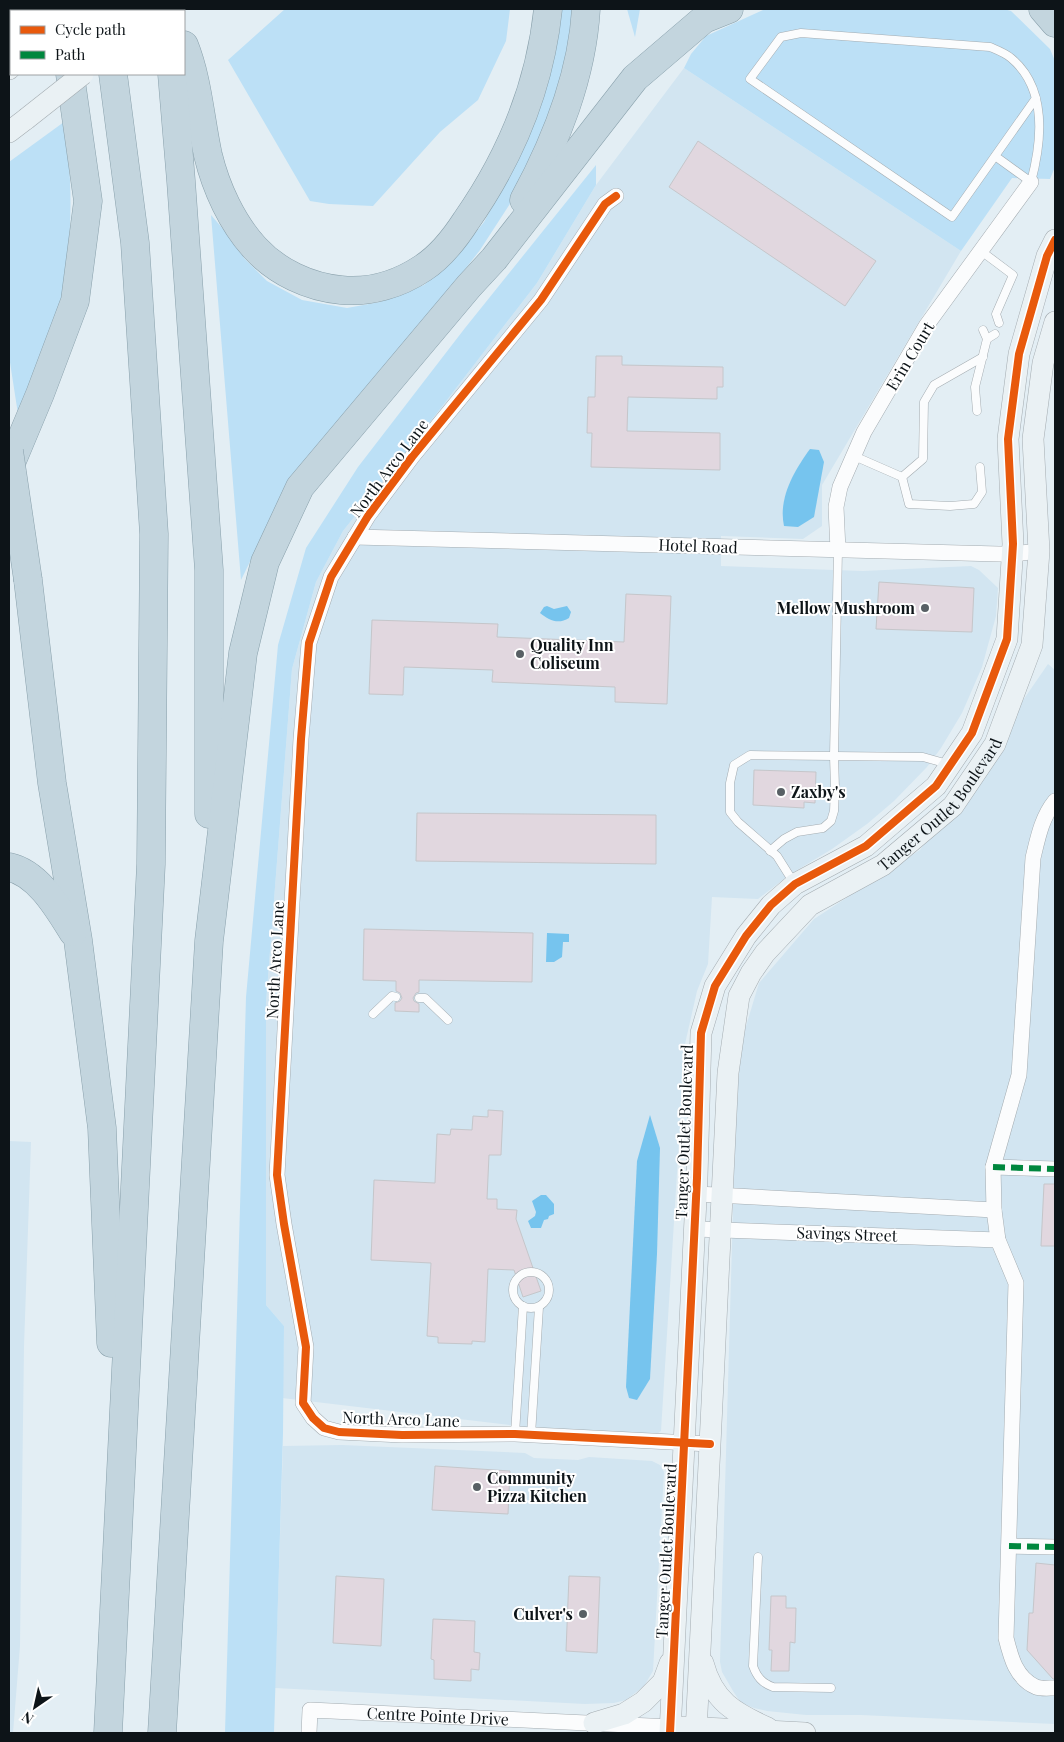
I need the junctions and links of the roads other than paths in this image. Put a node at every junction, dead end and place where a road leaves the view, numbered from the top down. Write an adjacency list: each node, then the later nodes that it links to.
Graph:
1 (548, 9): 6 (highway)
2 (586, 9): 18 (highway)
3 (729, 9): 18 (highway)
4 (1043, 9): 5 (highway)
5 (1055, 23)
6 (185, 47)
7 (70, 75): 31 (highway)
8 (82, 75): 12 (street, bridge)
9 (113, 75): 63 (highway)
10 (172, 75): 44 (highway)
11 (1036, 98): 13 (lane); 13 (lane); 14 (lane)
12 (9, 132)
13 (995, 156): 14 (lane)
14 (1031, 182): 17 (street, Erin Court)
15 (616, 196): 33 (street, North Arco Lane)
16 (1055, 240): 36 (street, Tanger Outlet Boulevard)
17 (981, 251): 19 (lane); 29 (street, Erin Court)
18 (469, 286): 44 (highway)
19 (996, 314): 20 (lane); 22 (lane)
20 (988, 318)
21 (1055, 322): 35 (street, Tanger Outlet Boulevard)
22 (999, 323)
23 (984, 330): 25 (lane)
24 (995, 334): 25 (lane)
25 (988, 340): 26 (lane)
26 (983, 357): 27 (lane); 32 (lane)
27 (977, 411)
28 (9, 451): 43 (highway, bridge)
29 (854, 456): 32 (lane); 34 (street, Erin Court)
30 (980, 467): 32 (lane)
31 (9, 468)
32 (902, 477)
33 (356, 537): 34 (street, Hotel Road); 59 (street, North Arco Lane)
34 (838, 550): 36 (street, Hotel Road); 37 (lane)
35 (1039, 551): 36 (street, Hotel Road); 52 (street, Tanger Outlet Boulevard)
36 (1013, 554): 38 (street, Tanger Outlet Boulevard)
37 (834, 756): 38 (lane); 40 (lane); 40 (lane)
38 (951, 765): 42 (street, Tanger Outlet Boulevard)
39 (1055, 801): 49 (street)
40 (770, 851): 42 (lane)
41 (9, 867): 43 (highway)
42 (795, 884): 51 (street, Tanger Outlet Boulevard)
43 (78, 940): 63 (highway)
44 (209, 940): 73 (highway)
45 (396, 997): 47 (lane)
46 (419, 998): 48 (lane)
47 (373, 1014)
48 (448, 1020)
49 (993, 1167): 50 (street); 53 (street)
50 (1055, 1169)
51 (697, 1194): 52 (street, Savings Street); 54 (street, Tanger Outlet Boulevard)
52 (722, 1195): 53 (street, Savings Street); 55 (street, Tanger Outlet Boulevard)
53 (994, 1210): 56 (street)
54 (695, 1229): 55 (street, Savings Street); 61 (street, Tanger Outlet Boulevard)
55 (720, 1230): 56 (street, Savings Street); 62 (street, Tanger Outlet Boulevard)
56 (998, 1240): 64 (street)
57 (522, 1306): 58 (lane); 58 (lane); 59 (lane)
58 (539, 1307): 60 (lane)
59 (515, 1434): 60 (street, North Arco Lane)
60 (531, 1435): 61 (street, North Arco Lane)
61 (684, 1443): 62 (street, North Arco Lane); 67 (street, Tanger Outlet Boulevard)
62 (710, 1444): 68 (street, Tanger Outlet Boulevard)
63 (118, 1517): 76 (highway)
64 (1009, 1546): 65 (street); 70 (street)
65 (1055, 1547)
66 (758, 1557): 69 (lane)
67 (675, 1651): 71 (street); 72 (street, Tanger Outlet Boulevard)
68 (700, 1653): 74 (street, Tanger Outlet Boulevard); 75 (street)
69 (831, 1688)
70 (1055, 1688)
71 (594, 1723): 72 (street, Centre Pointe Drive); 77 (street, Centre Pointe Drive)
72 (670, 1730): 74 (street, Centre Pointe Drive)
73 (162, 1731)
74 (696, 1731): 75 (street, Centre Pointe Drive)
75 (780, 1732): 78 (street, Centre Pointe Drive)
76 (108, 1733)
77 (309, 1733)
78 (805, 1733)

